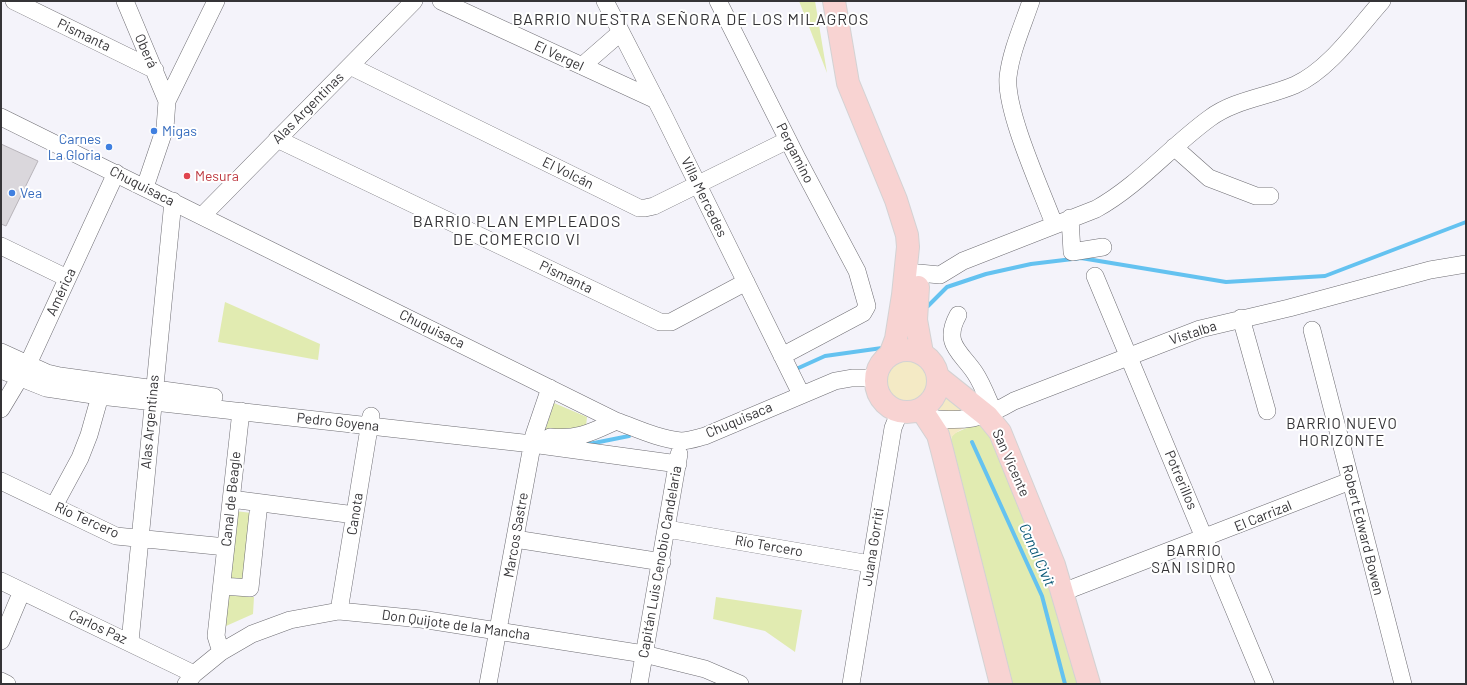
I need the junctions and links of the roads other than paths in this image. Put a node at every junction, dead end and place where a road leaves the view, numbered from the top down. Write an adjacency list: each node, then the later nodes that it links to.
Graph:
1 (14, 1): 15 (street, Pismanta)
2 (125, 1): 15 (street, Oberá)
3 (216, 1): 17 (street)
4 (412, 1): 13 (street, Alas Argentinas)
5 (441, 1): 14 (street, El Vergel)
6 (605, 1): 12 (street, Villa Mercedes)
7 (718, 1): 20 (street, Pergamino)
8 (834, 1): 41 (main road)
9 (850, 1): 32 (main road)
10 (1031, 1): 28 (street)
11 (1382, 1): 21 (street)
12 (621, 32): 14 (street); 16 (street, Villa Mercedes)
13 (350, 66): 19 (street, Alas Argentinas); 23 (street, El Volcán)
14 (582, 66): 16 (street, El Vergel)
15 (155, 70): 17 (street, Oberá)
16 (656, 100): 23 (street, Villa Mercedes)
17 (166, 101): 24 (street)
18 (1, 117): 22 (street, Chuquisaca)
19 (277, 139): 27 (street, Alas Argentinas); 35 (street, Pismanta)
20 (788, 140): 23 (street, El Volcán); 45 (street, Pergamino)
21 (1174, 147): 25 (street); 28 (street)
22 (116, 173): 24 (street, Chuquisaca); 34 (street, América)
23 (698, 184): 35 (street, Villa Mercedes)
24 (145, 187): 26 (street, Chuquisaca)
25 (1270, 196)
26 (173, 201): 27 (street, Chuquisaca); 50 (street, Alas Argentinas)
27 (202, 216): 48 (street, Chuquisaca)
28 (1062, 221): 30 (street); 32 (street)
29 (1, 246): 34 (street)
30 (1103, 247)
31 (1466, 264): 37 (street, Vistalba)
32 (919, 273): 40 (main road)
33 (1096, 276): 42 (street, Potrerillos)
34 (67, 278): 44 (street, América)
35 (746, 282): 45 (street, Villa Mercedes)
36 (958, 315): 55 (street, San Vicente)
37 (1241, 318): 42 (street, Vistalba); 53 (street)
38 (1312, 330): 62 (street, Robert Edward Bowen)
39 (1, 352): 44 (street, Pedro Goyena)
40 (922, 353): 41 (main road); 46 (main road)
41 (890, 355): 47 (main road)
42 (1128, 355): 55 (street, Vistalba); 68 (street, Potrerillos)
43 (1, 370): 44 (street, Pedro Goyena)
44 (24, 371): 49 (street, Pedro Goyena); 50 (street, Pedro Goyena); 51 (street, América)
45 (791, 374): 47 (street, Chuquisaca); 59 (street, Chuquisaca)
46 (938, 377): 54 (main road); 55 (main road, San Vicente)
47 (876, 378): 54 (main road)
48 (550, 388): 57 (street, Chuquisaca); 58 (street, Marcos Sastre)
49 (100, 396): 50 (street, Pedro Goyena); 65 (street)
50 (153, 396): 52 (street, Pedro Goyena); 56 (street, Pedro Goyena); 69 (street, Alas Argentinas)
51 (1, 409)
52 (241, 411): 56 (street, Pedro Goyena); 63 (street, Canal de Beagle)
53 (1267, 411)
54 (916, 413): 55 (street, Vistalba); 73 (street, Juana Gorriti); 91 (main road)
55 (991, 414): 77 (main road, San Vicente)
56 (371, 421): 58 (street, Pedro Goyena); 66 (street, Canota)
57 (616, 421): 58 (street, Pedro Goyena); 59 (street, Chuquisaca)
58 (533, 440): 60 (street, Pedro Goyena); 70 (street, Marcos Sastre)
59 (681, 441): 60 (street, Capitán Luis Cenobio Candelaria)
60 (678, 464): 67 (street, Capitán Luis Cenobio Candelaria)
61 (1, 481): 65 (street, Río Tercero)
62 (1350, 481): 68 (street, El Carrizal); 94 (street, Robert Edward Bowen)
63 (231, 499): 64 (street); 71 (street, Canal de Beagle)
64 (260, 503): 66 (street); 75 (street, Canal de Beagle)
65 (54, 506): 69 (street, Río Tercero)
66 (355, 516): 78 (street, Canota)
67 (667, 529): 72 (street, Capitán Luis Cenobio Candelaria); 73 (street, Río Tercero)
68 (1205, 538): 77 (street, El Carrizal); 93 (street, Potrerillos)
69 (139, 539): 71 (street, Río Tercero); 81 (street, Alas Argentinas)
70 (515, 539): 72 (street); 79 (street, Marcos Sastre)
71 (226, 547): 75 (street, Canal de Beagle)
72 (662, 562): 83 (street, Capitán Luis Cenobio Candelaria)
73 (870, 564): 90 (street, Juana Gorriti)
74 (1, 581): 76 (street, Carlos Paz)
75 (222, 586): 82 (street, Canal de Beagle)
76 (22, 591): 80 (street); 81 (street, Carlos Paz)
77 (1063, 592): 92 (main road, San Vicente)
78 (339, 611): 79 (street, Don Quijote de la Mancha); 82 (street, Don Quijote de la Mancha)
79 (498, 631): 83 (street, Don Quijote de la Mancha); 87 (street, Marcos Sastre)
80 (1, 641)
81 (130, 642): 84 (street, Carlos Paz)
82 (220, 652): 84 (street, Don Quijote de la Mancha)
83 (644, 654): 88 (street, Capitán Luis Cenobio Candelaria); 89 (street, Don Quijote de la Mancha)
84 (190, 679)
85 (1, 681): 86 (street)
86 (7, 684)
87 (488, 684)
88 (639, 684)
89 (740, 684)
90 (851, 684)
91 (1001, 684)
92 (1089, 684)
93 (1265, 684)
94 (1403, 684)

